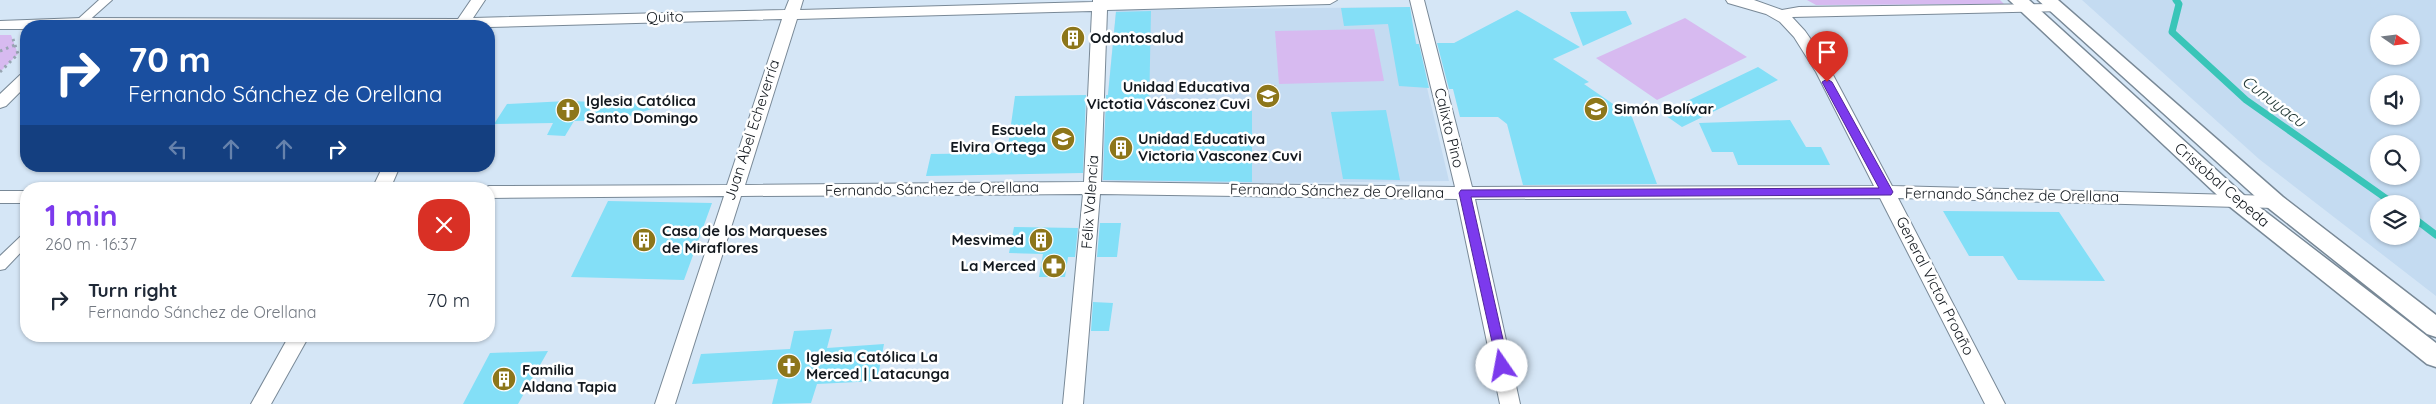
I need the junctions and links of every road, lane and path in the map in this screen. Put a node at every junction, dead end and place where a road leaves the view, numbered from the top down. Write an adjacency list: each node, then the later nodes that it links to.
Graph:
1 (106, 0): 11 (street)
2 (478, 0): 12 (street)
3 (1330, 0): 6 (street, Quito)
4 (1418, 0): 24 (street, Calixto Pino)
5 (1733, 0): 10 (street)
6 (1100, 4): 9 (street, Quito); 20 (street, Félix Valencia)
7 (2052, 4): 8 (street); 28 (street, Cristobal Cepeda)
8 (2023, 5): 10 (street); 27 (street, Cristobal Cepeda)
9 (793, 8): 13 (street, Quito); 21 (street, Juan Abel Echeverría)
10 (1781, 15): 23 (street, General Victor Proaño)
11 (84, 20)
12 (465, 20)
13 (495, 22)
14 (0, 25): 15 (street, Quito)
15 (20, 25)
16 (0, 51): 17 (path)
17 (0, 72)
18 (20, 84): 19 (street)
19 (0, 103)
20 (1092, 188): 21 (street, Fernando Sánchez de Orellana); 24 (street, Fernando Sánchez de Orellana); 36 (street, Félix Valencia)
21 (732, 191): 22 (street, Fernando Sánchez de Orellana); 35 (street, Juan Abel Echeverría)
22 (495, 192)
23 (1887, 192): 24 (street, Fernando Sánchez de Orellana); 27 (street, Fernando Sánchez de Orellana); 38 (street, General Victor Proaño)
24 (1465, 193): 37 (street, Calixto Pino)
25 (0, 197): 26 (street)
26 (20, 197)
27 (2237, 201): 28 (street, Fernando Sánchez de Orellana); 33 (street, Cristobal Cepeda)
28 (2275, 202): 31 (street, Cristobal Cepeda)
29 (20, 245): 30 (street)
30 (0, 265)
31 (2436, 328)
32 (296, 342): 34 (street)
33 (2436, 356)
34 (261, 404)
35 (665, 404)
36 (1073, 404)
37 (1510, 404)
38 (1996, 404)

